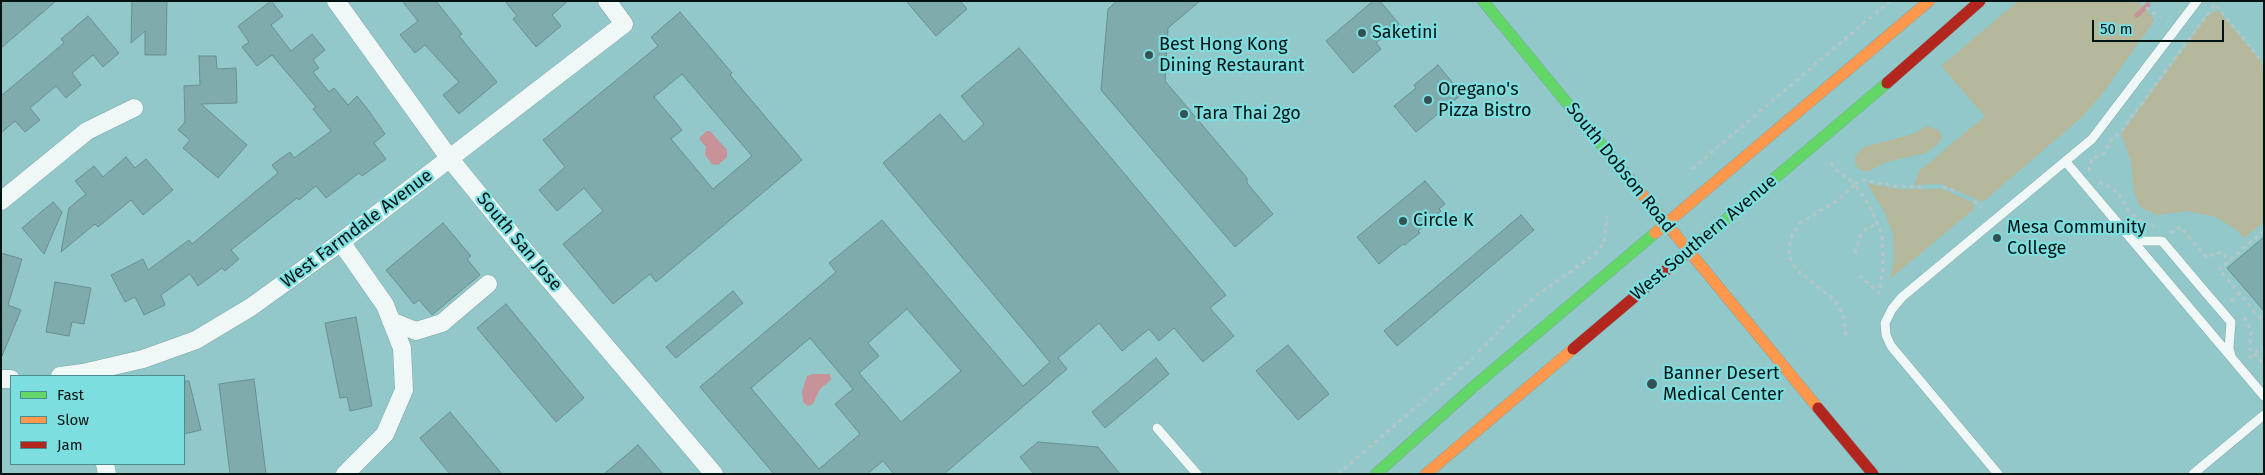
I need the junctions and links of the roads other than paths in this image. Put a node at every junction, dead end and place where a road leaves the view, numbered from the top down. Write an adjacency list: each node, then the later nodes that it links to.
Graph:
1 (336, 1): 10 (street, South San Jose)
2 (607, 1): 10 (street, West Farmdale Avenue)
3 (1483, 1): 13 (main road, South Dobson Road)
4 (1972, 1): 8 (main road)
5 (1980, 1): 8 (main road, West Southern Avenue)
6 (2197, 1): 11 (lane)
7 (1924, 3): 13 (main road, West Southern Avenue)
8 (1959, 20): 16 (main road, West Southern Avenue)
9 (134, 108): 12 (street)
10 (450, 159): 15 (street, West Farmdale Avenue); 27 (street, South San Jose)
11 (2066, 162): 14 (lane); 32 (lane)
12 (1, 200)
13 (1666, 224): 16 (main road, South Dobson Road); 24 (main road, West Southern Avenue)
14 (2133, 241): 19 (lane); 19 (lane)
15 (341, 242): 18 (street); 20 (street, West Farmdale Avenue)
16 (1689, 251): 30 (main road, West Southern Avenue); 31 (main road, South Dobson Road)
17 (488, 284): 18 (street)
18 (391, 321): 26 (street)
19 (2232, 358): 21 (lane)
20 (84, 375)
21 (2264, 396)
22 (2264, 415): 33 (lane)
23 (1157, 428): 28 (lane)
24 (1401, 452): 25 (main road); 29 (main road, West Southern Avenue)
25 (1401, 468)
26 (344, 474)
27 (714, 474)
28 (1196, 474)
29 (1376, 474)
30 (1426, 474)
31 (1873, 474)
32 (1998, 474)
33 (2193, 474)

